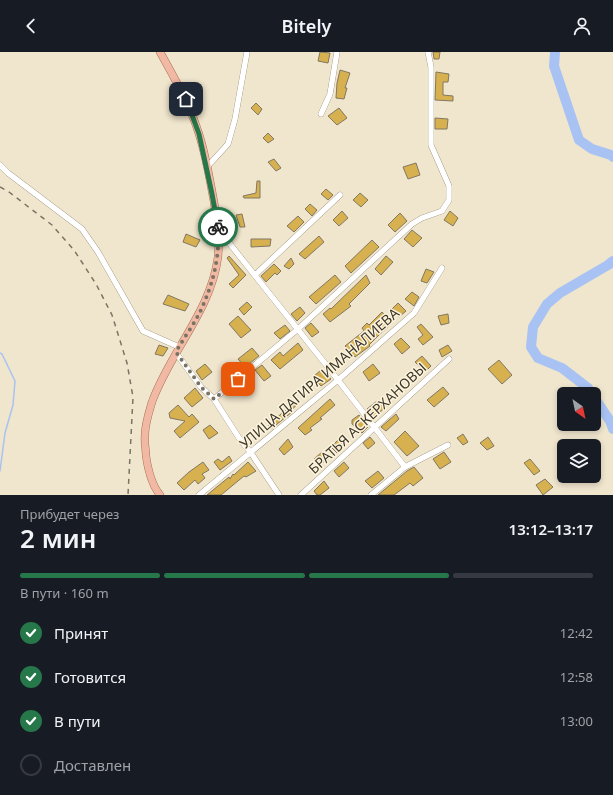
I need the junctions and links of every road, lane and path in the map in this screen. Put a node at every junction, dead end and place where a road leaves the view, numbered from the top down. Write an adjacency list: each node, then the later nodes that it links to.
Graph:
1 (160, 52): 7 (main road)
2 (246, 52): 7 (street)
3 (337, 52): 5 (street)
4 (428, 52): 12 (street)
5 (321, 114)
6 (0, 165): 13 (street)
7 (207, 167): 9 (main road)
8 (340, 195): 11 (street)
9 (218, 229): 11 (street); 13 (main road)
10 (442, 268): 15 (street, УЛИЦА ДАГИРА ИМАНАЛИЕВА)
11 (255, 275): 12 (street)
12 (298, 329): 15 (street); 16 (street)
13 (177, 350): 16 (street); 21 (main road)
14 (449, 359): 17 (street, БРАТЬЯ АСКЕРХАНОВЫ)
15 (338, 380): 17 (street); 19 (street, УЛИЦА ДАГИРА ИМАНАЛИЕВА)
16 (214, 399): 19 (street)
17 (374, 428): 20 (street); 24 (street, БРАТЬЯ АСКЕРХАНОВЫ)
18 (448, 445): 20 (street)
19 (251, 453): 22 (street, УЛИЦА ДАГИРА ИМАНАЛИЕВА); 23 (street)
20 (405, 467): 25 (street)
21 (160, 495)
22 (199, 495)
23 (279, 495)
24 (301, 495)
25 (371, 495)

